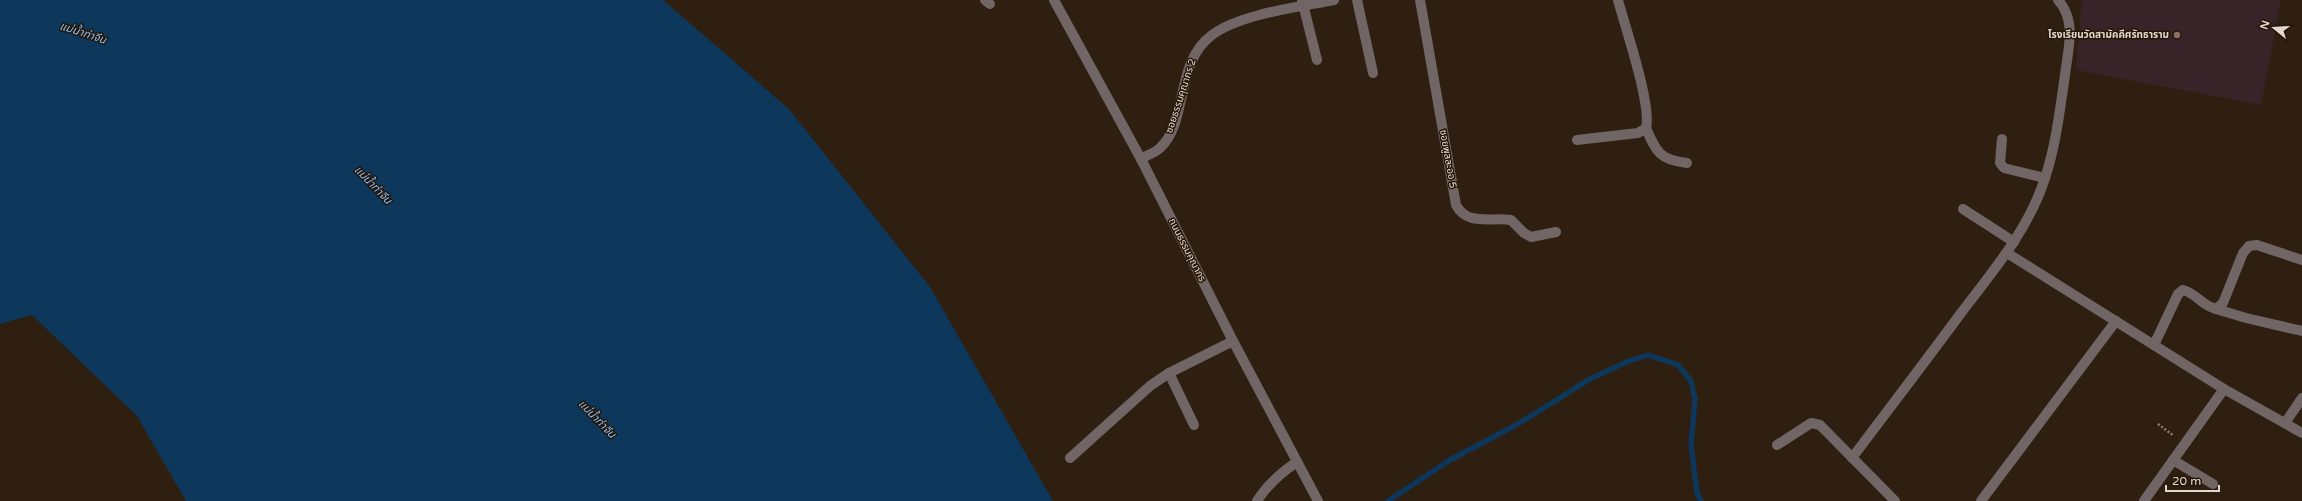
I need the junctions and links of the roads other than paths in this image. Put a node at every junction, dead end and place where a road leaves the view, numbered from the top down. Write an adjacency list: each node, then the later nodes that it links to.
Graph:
1 (1054, 0): 13 (street, ถนนธรรมคุณากร)
2 (1334, 0): 7 (street, ซอยธรรมคุณากร 2)
3 (1357, 0): 9 (street)
4 (1420, 0): 17 (street, ซอยพูลละออ 5)
5 (1618, 0): 10 (street)
6 (2058, 0): 15 (street)
7 (1303, 3): 8 (street); 13 (street, ซอยธรรมคุณากร 2)
8 (1317, 60)
9 (1373, 73)
10 (1646, 128): 12 (street); 14 (street)
11 (2002, 139): 15 (street)
12 (1577, 140)
13 (1141, 159): 24 (street, ถนนธรรมคุณากร)
14 (1687, 163)
15 (2045, 178): 18 (street)
16 (1963, 209): 18 (street)
17 (1556, 232)
18 (2014, 242): 19 (street)
19 (2007, 253): 22 (street); 34 (street)
20 (2302, 260): 21 (street)
21 (2216, 308): 23 (street); 25 (street)
22 (2116, 321): 25 (street); 41 (street)
23 (2302, 331)
24 (1233, 341): 26 (street); 36 (street, ถนนธรรมคุณากร)
25 (2154, 345): 27 (street)
26 (1169, 372): 30 (street); 33 (street)
27 (2224, 388): 29 (street); 35 (street)
28 (2302, 398): 29 (street)
29 (2285, 423): 31 (street)
30 (1194, 425)
31 (2302, 433)
32 (1777, 445): 34 (street)
33 (1070, 458)
34 (1852, 458): 40 (street)
35 (2173, 460): 37 (street); 42 (street)
36 (1297, 462): 38 (street); 39 (street, ถนนธรรมคุณากร)
37 (2213, 484)
38 (1257, 501)
39 (1318, 501)
40 (1895, 501)
41 (1981, 501)
42 (2144, 501)

